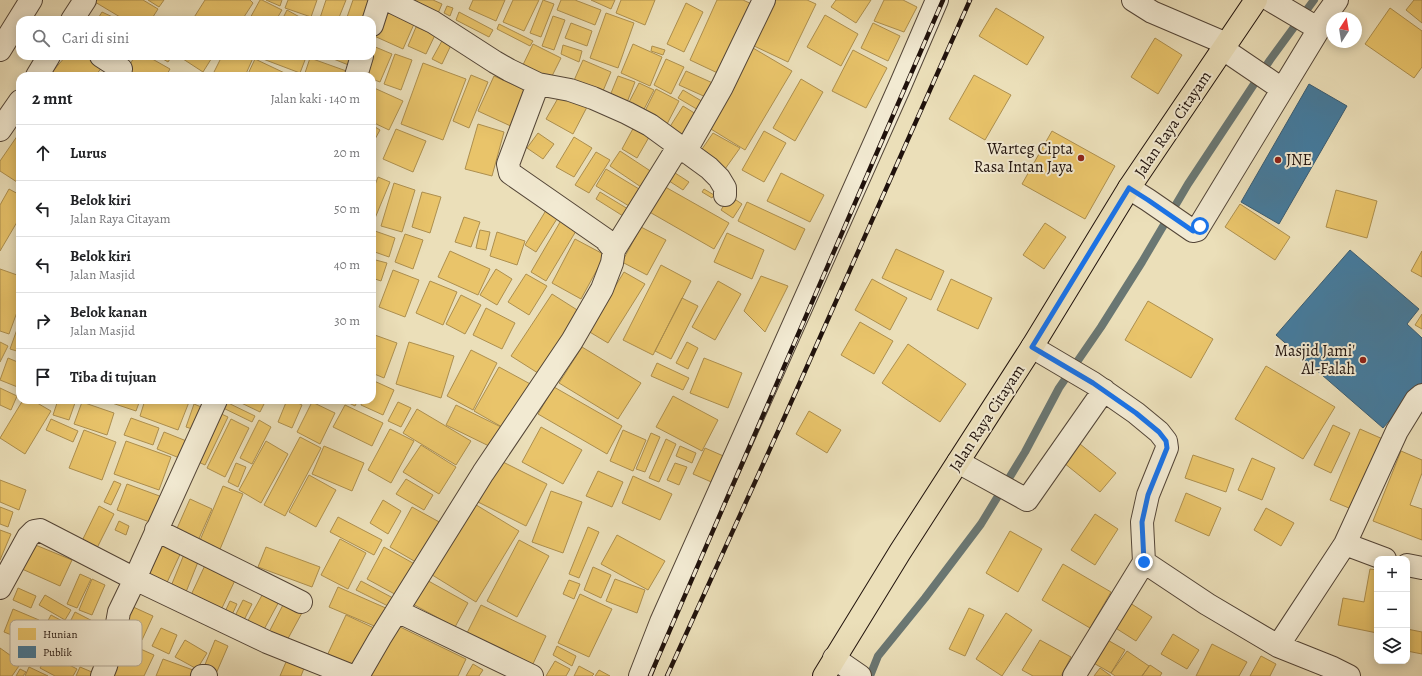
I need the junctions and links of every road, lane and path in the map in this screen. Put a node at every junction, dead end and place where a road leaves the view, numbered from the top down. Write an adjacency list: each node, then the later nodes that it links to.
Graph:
1 (31, 0): 10 (street)
2 (85, 0): 11 (street)
3 (380, 0): 12 (street)
4 (388, 0): 23 (street)
5 (764, 0): 27 (street)
6 (937, 0): 56 (street)
7 (1133, 0): 16 (street)
8 (1337, 0): 14 (street)
9 (1267, 1): 14 (street); 16 (main road, Jalan Raya Citayam)
10 (21, 16)
11 (75, 16)
12 (375, 16)
13 (16, 24): 15 (street)
14 (1313, 26): 24 (street)
15 (0, 50)
16 (1230, 51): 24 (street); 28 (main road, Jalan Raya Citayam)
17 (47, 60): 21 (street)
18 (107, 60): 20 (street)
19 (361, 60): 22 (street)
20 (121, 69)
21 (40, 72)
22 (357, 72)
23 (538, 84): 27 (street); 30 (street)
24 (1276, 85): 28 (street)
25 (16, 107): 26 (street)
26 (0, 130)
27 (682, 149): 29 (street); 30 (street)
28 (1129, 188): 31 (main road, Jalan Raya Citayam)
29 (725, 196)
30 (614, 250): 45 (street)
31 (1032, 347): 32 (street); 35 (main road, Jalan Raya Citayam)
32 (1099, 387): 35 (street); 39 (street)
33 (1422, 395): 37 (street)
34 (214, 404): 36 (street)
35 (964, 466): 49 (main road, Jalan Raya Citayam)
36 (156, 530): 42 (street); 44 (street)
37 (1345, 544): 38 (street); 47 (street)
38 (1378, 556)
39 (1144, 562): 47 (street); 57 (street)
40 (1410, 566): 41 (street)
41 (1422, 568)
42 (135, 579): 43 (street); 46 (street); 53 (street)
43 (0, 588)
44 (301, 602)
45 (397, 611): 54 (street); 55 (street)
46 (118, 620)
47 (1278, 646): 58 (street)
48 (106, 666): 50 (street)
49 (841, 669)
50 (102, 676)
51 (202, 676): 52 (street)
52 (206, 676)
53 (352, 676)
54 (358, 676)
55 (532, 676)
56 (640, 676)
57 (1074, 676)
58 (1349, 676)

